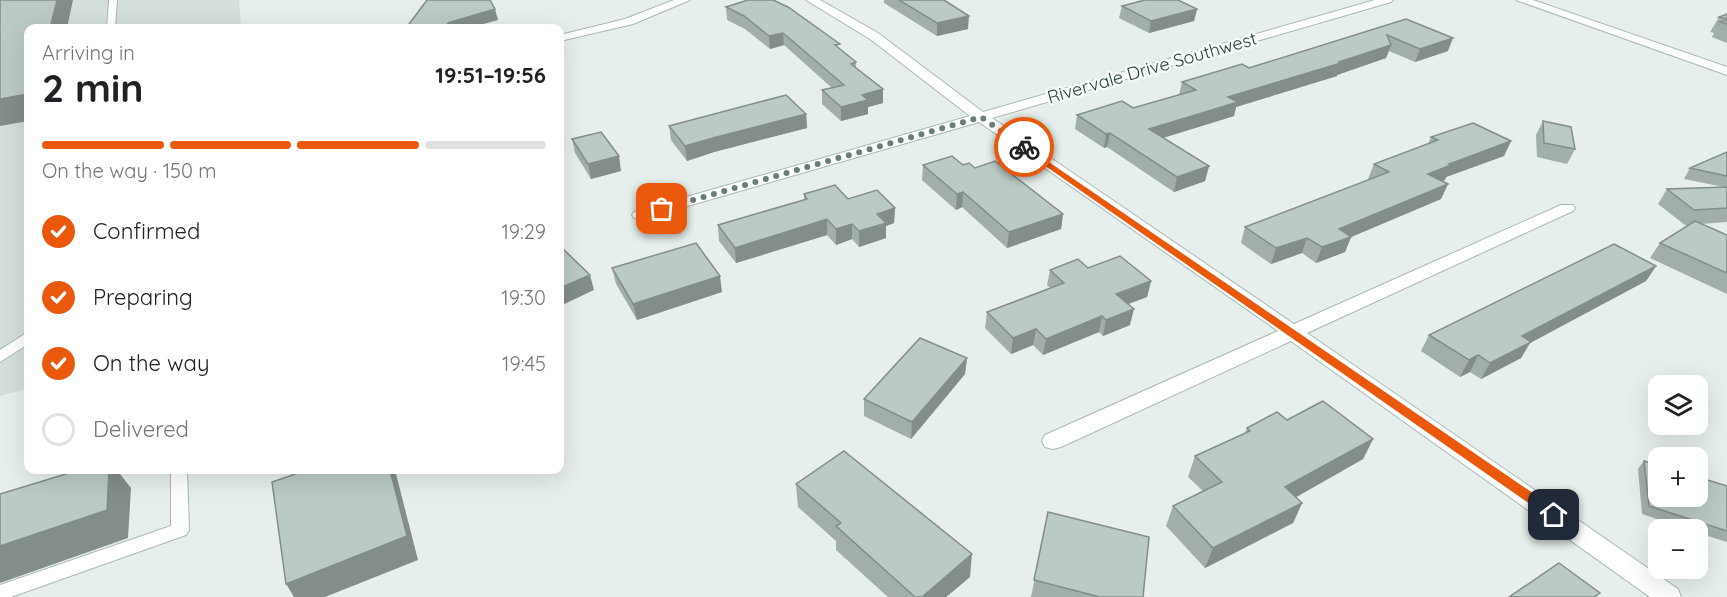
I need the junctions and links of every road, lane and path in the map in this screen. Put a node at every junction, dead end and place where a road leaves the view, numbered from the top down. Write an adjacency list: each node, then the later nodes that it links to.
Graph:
1 (113, 0): 6 (lane)
2 (684, 0): 7 (street)
3 (812, 0): 9 (street)
4 (1387, 0): 9 (street, Rivervale Drive Southwest)
5 (1522, 0): 8 (street)
6 (111, 24)
7 (564, 37)
8 (1727, 71)
9 (981, 117): 11 (street, Rivervale Drive Southwest); 12 (street)
10 (1567, 208): 12 (street)
11 (640, 215)
12 (1291, 332): 15 (street); 18 (street)
13 (24, 340): 14 (lane)
14 (0, 357)
15 (1053, 441)
16 (179, 474): 17 (lane)
17 (0, 594)
18 (1669, 597)

